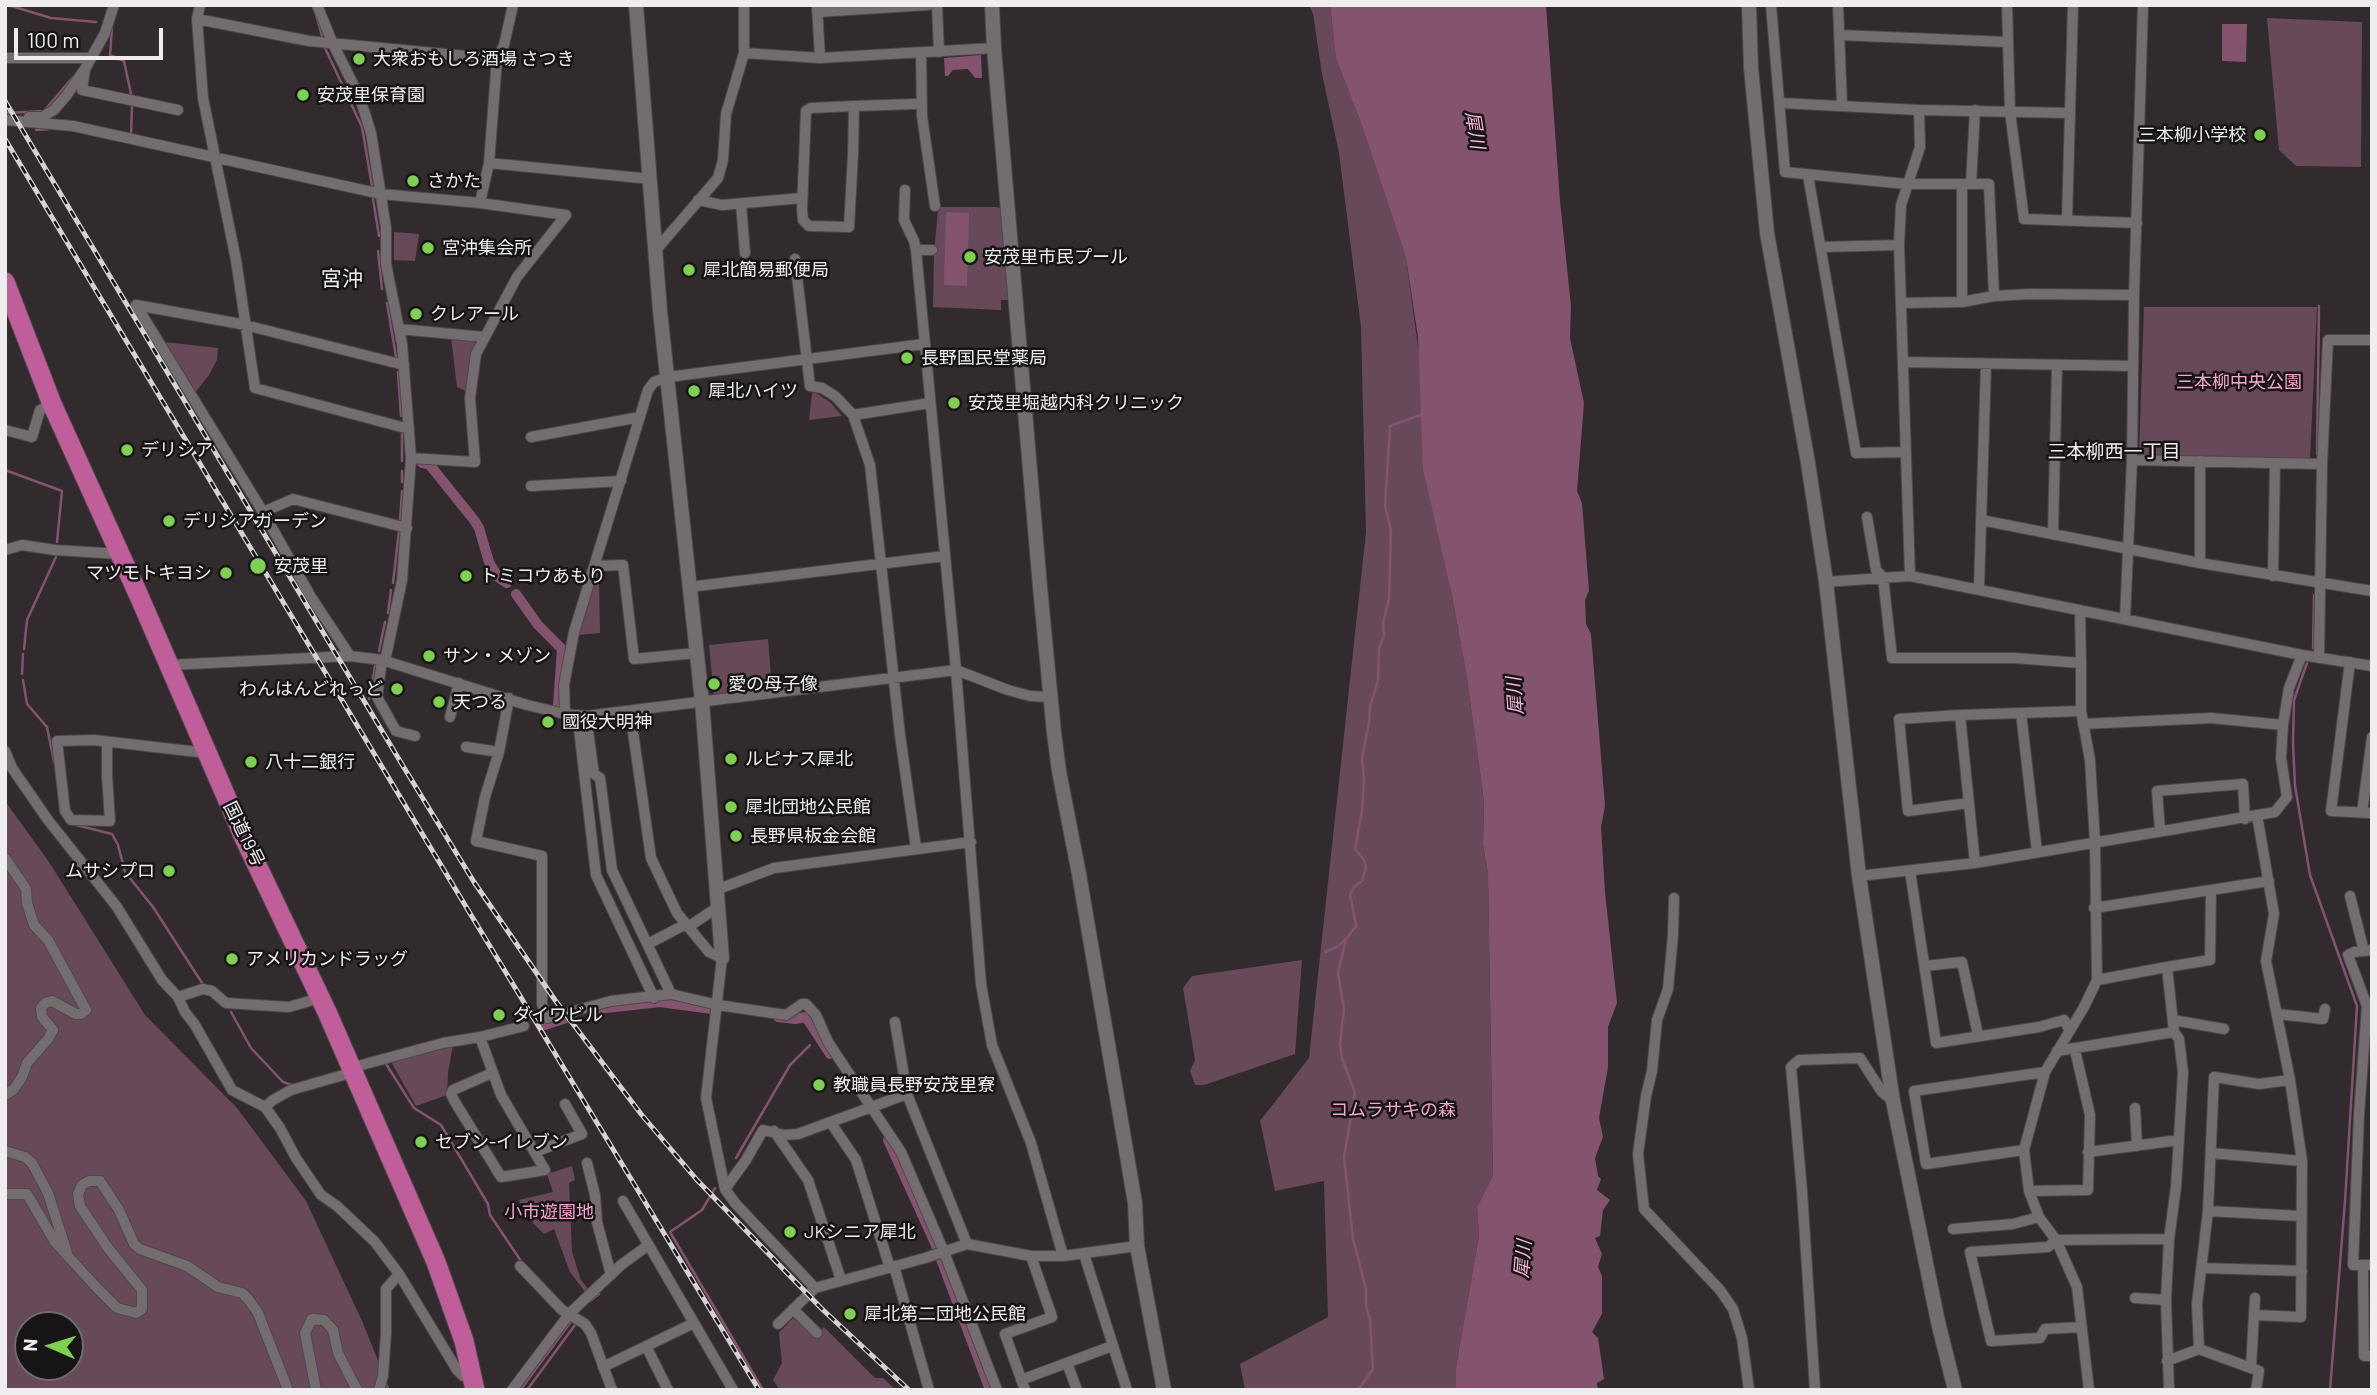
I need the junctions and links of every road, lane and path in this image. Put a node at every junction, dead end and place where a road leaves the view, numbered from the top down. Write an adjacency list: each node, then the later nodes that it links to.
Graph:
1 (114, 5): 26 (street)
2 (200, 5): 17 (street)
3 (317, 5): 20 (street)
4 (513, 5): 28 (street)
5 (636, 5): 43 (street)
6 (744, 5): 23 (street)
7 (928, 5): 16 (street)
8 (937, 5): 22 (street)
9 (992, 5): 21 (street)
10 (1749, 5): 109 (street)
11 (1771, 5): 30 (street)
12 (1838, 5): 18 (street)
13 (2007, 5): 19 (street)
14 (2073, 5): 38 (street)
15 (2143, 5): 54 (street)
16 (817, 9): 27 (street)
17 (197, 19): 20 (street); 40 (street)
18 (1839, 35): 19 (street); 32 (street)
19 (2007, 42): 37 (street)
20 (333, 44): 28 (street); 47 (street)
21 (994, 48): 22 (street); 128 (street)
22 (939, 52): 24 (street)
23 (744, 53): 27 (street); 49 (street)
24 (921, 53): 27 (street); 31 (street)
25 (5, 58): 26 (street)
26 (90, 58): 29 (street)
27 (820, 58)
28 (497, 59): 41 (street)
29 (85, 69): 34 (street); 39 (street)
30 (1780, 103): 32 (street); 42 (street)
31 (921, 104): 33 (street); 52 (street)
32 (1842, 104): 35 (street)
33 (854, 106): 48 (street); 48 (street)
34 (178, 110)
35 (1919, 110): 36 (street); 44 (street)
36 (1975, 110): 37 (street); 45 (street)
37 (2010, 112): 38 (street); 53 (street)
38 (2069, 113): 53 (street)
39 (5, 119): 40 (street)
40 (217, 158): 47 (street); 67 (street)
41 (489, 163): 43 (street); 50 (street)
42 (1808, 175): 44 (street); 56 (street)
43 (651, 179): 59 (street)
44 (1906, 184): 45 (street); 55 (street)
45 (1966, 184): 64 (street); 65 (street)
46 (905, 190): 57 (street)
47 (381, 194): 50 (street); 68 (street)
48 (802, 198): 51 (street)
49 (698, 200): 51 (street); 59 (street)
50 (480, 203): 69 (street)
51 (741, 204): 60 (street)
52 (935, 206)
53 (2067, 220): 54 (street)
54 (2137, 223): 63 (street)
55 (1899, 245): 56 (street); 66 (street)
56 (1821, 247): 86 (street)
57 (916, 250): 58 (street); 71 (street)
58 (932, 250)
59 (655, 251): 78 (street)
60 (745, 253)
61 (795, 259): 72 (street)
62 (5, 282): 79 (highway, 国道19号)
63 (2134, 295): 64 (street); 77 (street)
64 (1994, 296): 65 (street)
65 (1962, 302): 66 (street)
66 (1901, 303): 73 (street)
67 (247, 326): 74 (street); 83 (street); 94 (street)
68 (399, 329): 69 (street); 74 (street)
69 (484, 337): 87 (street)
70 (2372, 340): 91 (street)
71 (924, 344): 72 (street); 80 (street)
72 (808, 358): 78 (street); 81 (street)
73 (1903, 362): 75 (street); 86 (street)
74 (404, 365): 83 (street)
75 (1986, 365): 76 (street); 96 (street)
76 (2057, 365): 77 (street); 98 (street)
77 (2133, 366): 88 (street)
78 (668, 377): 82 (street); 111 (street)
79 (52, 404): 84 (street); 101 (highway, 国道19号)
80 (930, 404): 81 (street); 102 (street)
81 (853, 415): 104 (street)
82 (640, 417): 85 (street); 92 (street)
83 (409, 429): 87 (street)
84 (5, 430)
85 (531, 437)
86 (1906, 452): 106 (street)
87 (411, 458): 97 (street)
88 (2132, 460): 89 (street); 100 (street)
89 (2200, 461): 90 (street); 103 (street)
90 (2275, 463): 91 (street); 107 (street)
91 (2322, 464): 110 (street)
92 (621, 481): 93 (street); 105 (street)
93 (531, 486)
94 (263, 512): 97 (street); 118 (street)
95 (1867, 517): 108 (street)
96 (1981, 520): 98 (street); 112 (street)
97 (407, 528): 120 (street)
98 (2053, 533): 100 (street)
99 (5, 550): 101 (street)
100 (2127, 550): 103 (street); 115 (street)
101 (120, 554): 123 (highway, 国道19号)
102 (945, 556): 104 (street); 125 (street)
103 (2200, 564): 107 (street)
104 (881, 565): 111 (street); 126 (street)
105 (595, 566): 116 (street); 134 (street)
106 (1910, 576): 108 (street); 112 (street)
107 (2273, 576): 110 (street)
108 (1883, 577): 109 (street); 122 (street)
109 (1826, 582): 159 (street)
110 (2322, 584): 113 (street); 119 (street)
111 (689, 587): 116 (street)
112 (1979, 588): 114 (street)
113 (2372, 591)
114 (2080, 610): 115 (street); 122 (street)
115 (2124, 619): 117 (street)
116 (696, 653): 130 (street)
117 (2302, 655): 119 (street); 139 (street)
118 (350, 656): 120 (street); 123 (street)
119 (2319, 659): 121 (street)
120 (383, 661): 127 (street); 140 (street)
121 (2350, 662): 124 (street); 148 (street)
122 (2081, 663): 132 (street)
123 (169, 665): 144 (highway, 国道19号)
124 (2372, 666)
125 (956, 670): 126 (street); 128 (street); 152 (street)
126 (893, 677): 130 (street); 154 (street)
127 (459, 683): 129 (street); 137 (street)
128 (1051, 696): 226 (street)
129 (509, 698): 134 (street); 146 (street)
130 (702, 701): 131 (street); 161 (street)
131 (630, 711): 136 (street); 167 (street)
132 (2081, 711): 133 (street); 138 (street)
133 (2021, 713): 135 (street); 155 (street)
134 (565, 715): 136 (street); 177 (street)
135 (1960, 715): 147 (street); 147 (street)
136 (586, 716): 168 (street)
137 (450, 717)
138 (2083, 724): 139 (street); 153 (street)
139 (2283, 725): 149 (street)
140 (415, 736)
141 (2372, 737): 148 (street)
142 (107, 742): 142 (street); 144 (street)
143 (466, 747): 146 (street)
144 (205, 749): 176 (highway, 国道19号)
145 (5, 751): 175 (street)
146 (499, 752): 177 (street)
147 (1969, 803): 157 (street)
148 (2367, 813)
149 (2258, 815): 150 (street); 160 (street)
150 (2245, 818): 151 (street); 151 (street)
151 (2160, 831): 153 (street)
152 (971, 842): 154 (street); 231 (street)
153 (2095, 842): 155 (street); 166 (street)
154 (916, 848): 161 (street)
155 (2037, 852): 157 (street)
156 (5, 859): 195 (street)
157 (1975, 863): 158 (street)
158 (1910, 871): 159 (street); 171 (street)
159 (1859, 876): 196 (street)
160 (2269, 881): 162 (street); 179 (street)
161 (716, 890): 165 (street)
162 (2211, 890): 166 (street); 172 (street)
163 (2350, 896): 169 (street)
164 (1674, 898): 274 (street)
165 (718, 907): 167 (street); 170 (street)
166 (2094, 908): 173 (street)
167 (687, 926): 168 (street); 170 (street)
168 (648, 944): 174 (street)
169 (2368, 951): 201 (street)
170 (722, 958): 178 (street)
171 (1925, 965): 186 (street); 186 (street)
172 (2167, 967): 173 (street); 183 (street)
173 (2097, 980): 184 (street)
174 (671, 994): 177 (street); 178 (street)
175 (178, 997): 176 (street); 198 (street)
176 (320, 998): 190 (highway, 国道19号)
177 (654, 998)
178 (718, 1005): 199 (street); 214 (street)
179 (2278, 1014): 180 (street); 193 (street)
180 (2324, 1019)
181 (895, 1022): 194 (street)
182 (524, 1026): 187 (street)
183 (2174, 1026): 185 (street); 188 (street); 205 (street)
184 (2069, 1028): 186 (street); 189 (street)
185 (2224, 1028)
186 (1978, 1035)
187 (480, 1037): 190 (street); 192 (street)
188 (2075, 1050): 189 (street); 210 (street)
189 (2057, 1051): 191 (street)
190 (352, 1070): 198 (street); 259 (highway, 国道19号)
191 (2045, 1072): 207 (street); 207 (street)
192 (492, 1073): 209 (street); 209 (street)
193 (2290, 1080): 211 (street); 212 (street)
194 (907, 1094): 199 (street); 224 (street)
195 (5, 1095)
196 (1892, 1101): 275 (street); 276 (street)
197 (565, 1104): 209 (street)
198 (265, 1107): 237 (street)
199 (873, 1108): 203 (street); 227 (street)
200 (2135, 1108): 206 (street)
201 (2359, 1114): 202 (street); 232 (street)
202 (2372, 1114)
203 (831, 1123): 204 (street); 234 (street)
204 (774, 1131): 214 (street); 239 (street)
205 (2179, 1140): 206 (street); 222 (street)
206 (2137, 1146): 210 (street)
207 (2024, 1150): 215 (street)
208 (5, 1151): 229 (street)
209 (535, 1152)
210 (2088, 1152): 215 (street)
211 (2211, 1153): 212 (street); 218 (street)
212 (2302, 1161): 219 (street)
213 (587, 1163): 238 (street)
214 (724, 1189): 240 (street)
215 (2029, 1191): 220 (street)
216 (5, 1194): 229 (street)
217 (623, 1201): 225 (street)
218 (2208, 1212): 219 (street); 235 (street)
219 (2301, 1216): 236 (street)
220 (2039, 1217): 221 (street); 223 (street)
221 (1954, 1229)
222 (2169, 1239): 223 (street); 243 (street)
223 (2056, 1240): 249 (street); 249 (street)
224 (967, 1244): 227 (street); 230 (street)
225 (647, 1246): 238 (street); 247 (street)
226 (1137, 1246): 228 (street); 273 (street)
227 (944, 1252): 234 (street); 270 (street)
228 (1084, 1254): 231 (street); 252 (street)
229 (68, 1255): 261 (street)
230 (1031, 1256): 231 (street); 260 (street)
231 (1063, 1256)
232 (2367, 1265): 254 (street)
233 (520, 1266): 246 (street)
234 (892, 1267): 239 (street); 269 (street)
235 (2201, 1268): 236 (street); 253 (street)
236 (2302, 1272): 245 (street)
237 (399, 1274): 259 (street); 264 (street)
238 (611, 1275): 246 (street)
239 (841, 1280): 240 (street)
240 (815, 1288): 244 (street)
241 (2135, 1297): 243 (street)
242 (2255, 1298): 245 (street)
243 (2166, 1300): 255 (street)
244 (793, 1309): 248 (street); 250 (street)
245 (2254, 1315): 258 (street)
246 (573, 1316): 257 (street); 265 (street)
247 (694, 1323): 251 (street); 268 (street)
248 (778, 1324)
249 (2082, 1327): 277 (street)
250 (817, 1333)
251 (646, 1346): 257 (street); 267 (street)
252 (1112, 1346): 256 (street); 272 (street)
253 (2199, 1349): 255 (street); 258 (street)
254 (2372, 1356)
255 (2167, 1361): 278 (street)
256 (1067, 1363): 260 (street); 271 (street)
257 (603, 1367): 266 (street)
258 (2251, 1367): 279 (street)
259 (474, 1382)
260 (1023, 1385)
261 (288, 1390)
262 (316, 1390): 263 (street)
263 (357, 1390)
264 (379, 1390)
265 (512, 1390)
266 (612, 1390)
267 (668, 1390)
268 (733, 1390)
269 (929, 1390)
270 (997, 1390)
271 (1077, 1390)
272 (1128, 1390)
273 (1164, 1390)
274 (1749, 1390)
275 (1815, 1390)
276 (1955, 1390)
277 (2089, 1390)
278 (2169, 1390)
279 (2256, 1390)

